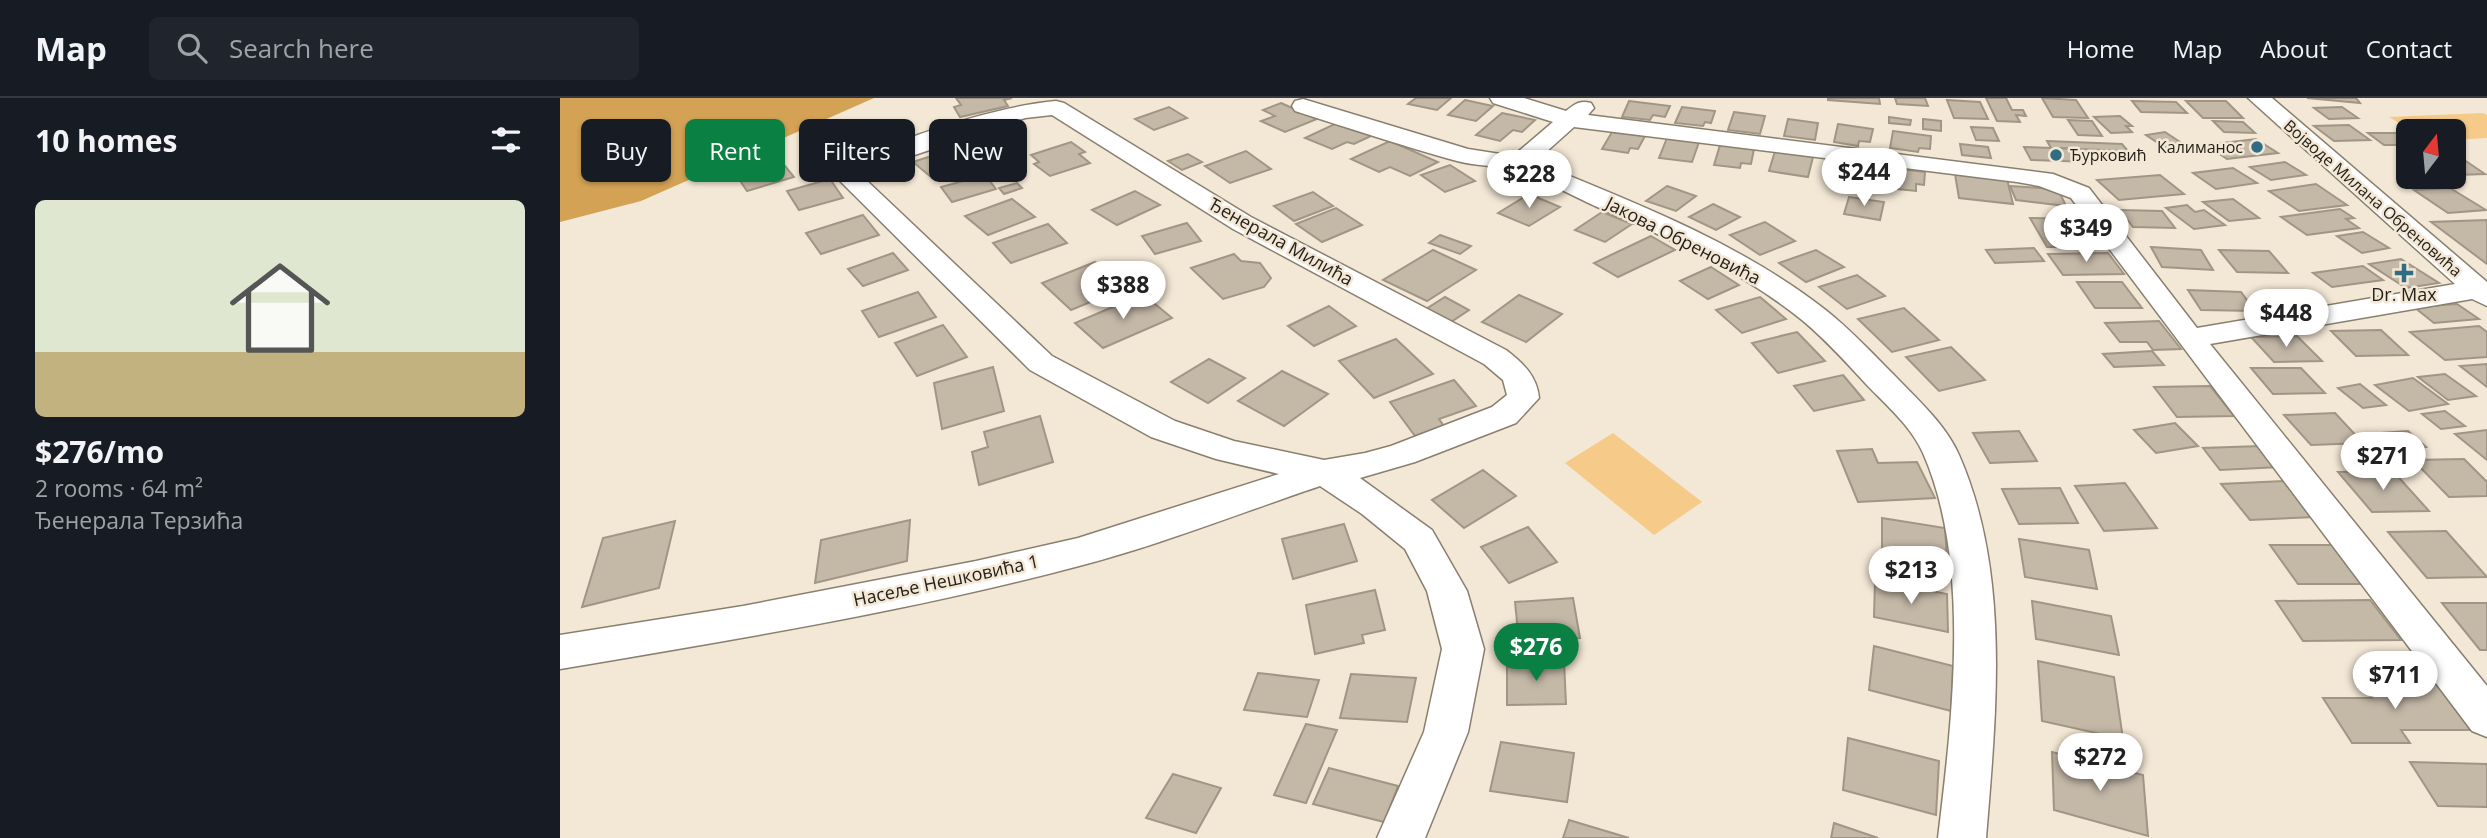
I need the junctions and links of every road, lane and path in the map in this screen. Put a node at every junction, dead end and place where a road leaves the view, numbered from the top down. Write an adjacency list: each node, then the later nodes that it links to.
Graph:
1 (1501, 98): 5 (street)
2 (1593, 98): 5 (street)
3 (2259, 98): 7 (street, Војводе Милана Обреновића)
4 (1304, 106): 6 (street, Јакова Обреновића)
5 (1571, 120): 6 (street); 8 (street)
6 (1518, 164): 13 (street, Јакова Обреновића)
7 (2482, 293): 8 (street)
8 (2189, 338): 11 (street)
9 (1324, 472): 9 (street, Ђенерала Милића); 10 (street, Насеље Нешковића 1); 12 (street)
10 (560, 653)
11 (2487, 718)
12 (1401, 838)
13 (1962, 838)

